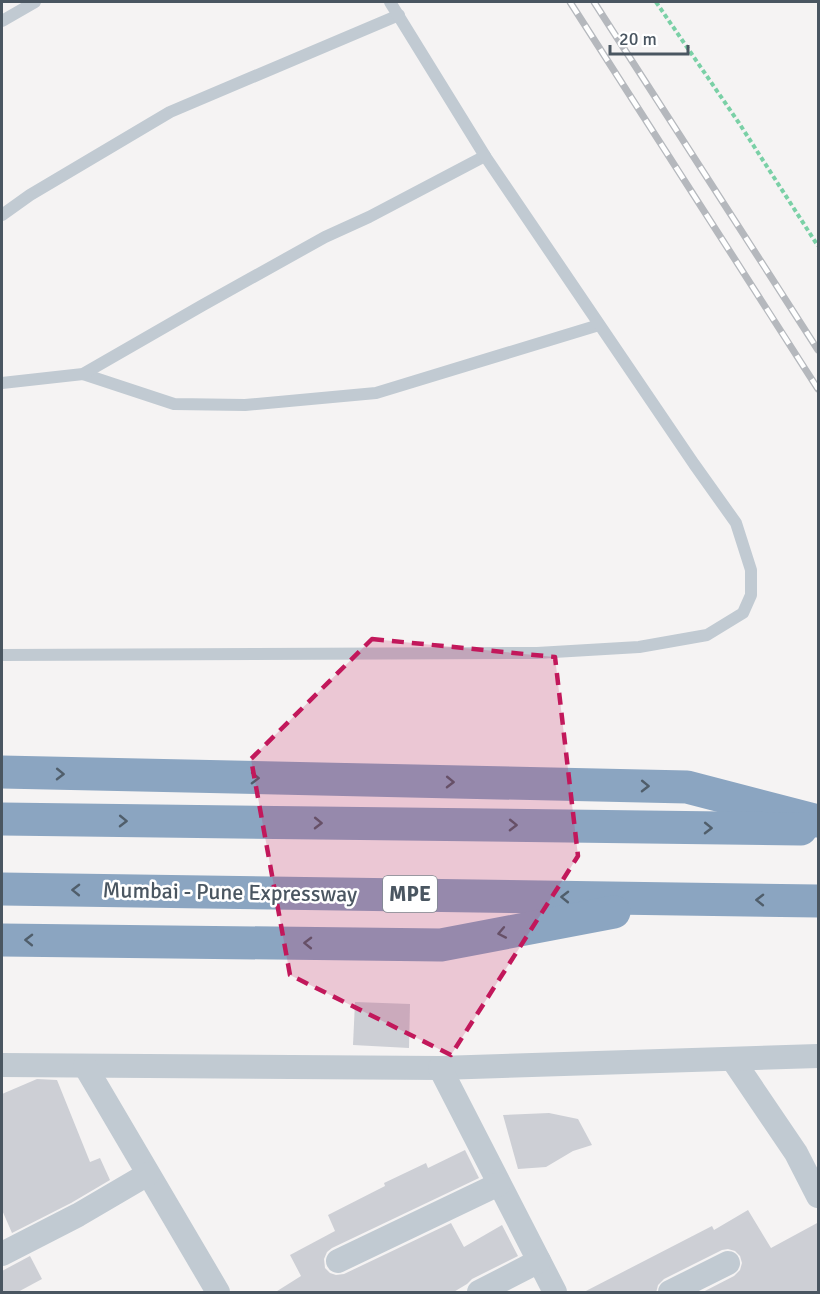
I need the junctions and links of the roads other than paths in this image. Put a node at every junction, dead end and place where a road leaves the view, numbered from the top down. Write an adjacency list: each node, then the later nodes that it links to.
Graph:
1 (34, 2): 4 (lane)
2 (390, 2): 3 (lane)
3 (399, 15): 5 (lane); 6 (lane)
4 (2, 21)
5 (485, 156): 7 (lane); 8 (lane)
6 (2, 214)
7 (599, 324): 8 (lane); 10 (lane)
8 (83, 374): 9 (lane)
9 (2, 382)
10 (2, 655)
11 (2, 772): 13 (highway, one-way to 13)
12 (2, 819): 14 (highway, one-way to 14)
13 (819, 821)
14 (819, 829)
15 (2, 889): 16 (highway, Mumbai - Pune Expressway / MPE, one-way to 15)
16 (684, 899): 17 (highway, Mumbai - Pune Expressway / MPE, one-way to 16); 18 (highway, one-way to 18)
17 (819, 901)
18 (2, 940)
19 (819, 1056): 20 (street)
20 (733, 1060): 23 (street); 26 (street)
21 (2, 1065): 22 (street)
22 (85, 1066): 23 (street); 24 (street)
23 (440, 1068): 25 (street)
24 (148, 1174): 27 (street); 31 (street)
25 (499, 1184): 28 (street); 29 (street)
26 (819, 1196)
27 (2, 1254)
28 (338, 1261)
29 (538, 1261): 32 (street); 33 (street)
30 (728, 1263): 34 (street)
31 (218, 1293)
32 (479, 1293)
33 (555, 1293)
34 (670, 1293)

